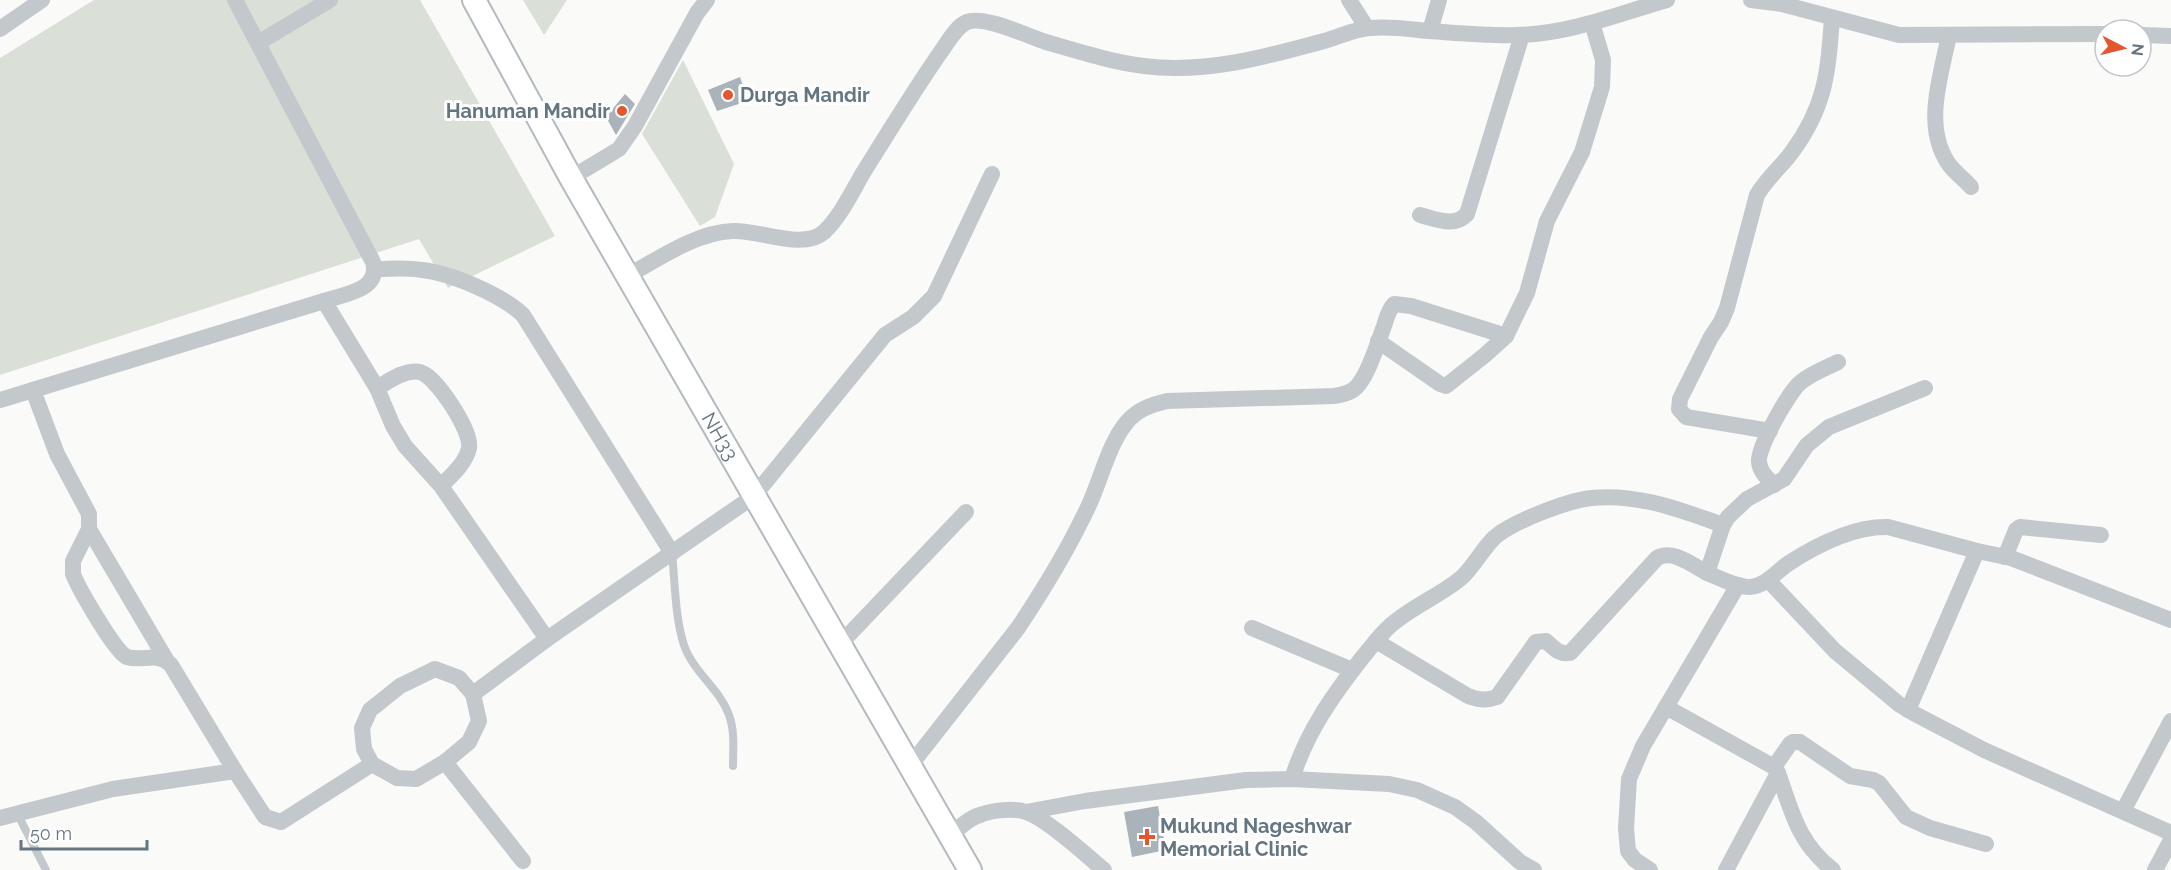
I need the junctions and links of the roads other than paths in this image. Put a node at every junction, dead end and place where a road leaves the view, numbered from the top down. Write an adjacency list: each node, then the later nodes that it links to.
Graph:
1 (42, 0): 14 (street)
2 (235, 0): 21 (street)
3 (330, 0): 21 (street)
4 (474, 0): 23 (main road, NH33)
5 (707, 0): 23 (street)
6 (1349, 0): 13 (street)
7 (1439, 0): 15 (street)
8 (1667, 0): 12 (street)
9 (1751, 0): 10 (street)
10 (1776, 2): 11 (street)
11 (1832, 18): 18 (street); 36 (street)
12 (1592, 23): 17 (street); 29 (street)
13 (1367, 28): 15 (street); 27 (street)
14 (0, 29)
15 (1430, 31): 17 (street)
16 (2093, 34): 18 (street)
17 (1522, 35): 25 (street)
18 (1949, 35): 24 (street)
19 (2153, 35): 20 (street)
20 (2171, 36)
21 (258, 43): 26 (street)
22 (992, 174): 39 (street)
23 (571, 178): 27 (main road, NH33)
24 (1971, 187)
25 (1419, 215)
26 (375, 269): 28 (street); 45 (street)
27 (629, 275): 39 (main road, NH33)
28 (324, 301): 32 (street); 34 (street)
29 (1506, 336): 30 (street); 30 (street)
30 (1378, 341): 64 (street)
31 (1838, 362): 36 (street)
32 (377, 388): 38 (street); 38 (street)
33 (1925, 388): 37 (street)
34 (33, 390): 35 (street); 42 (street)
35 (0, 400)
36 (1770, 431): 37 (street)
37 (1774, 484): 41 (street)
38 (441, 486): 52 (street)
39 (754, 496): 45 (street); 54 (main road, NH33)
40 (966, 512): 54 (street)
41 (1723, 525): 47 (street); 53 (street)
42 (89, 529): 55 (street); 55 (street)
43 (2101, 535): 46 (street)
44 (1977, 551): 46 (street); 48 (street); 59 (street)
45 (672, 553): 52 (street); 63 (lane)
46 (2005, 557): 50 (street)
47 (1707, 573): 49 (street); 53 (street)
48 (1768, 580): 49 (street); 59 (street)
49 (1738, 585): 58 (street)
50 (2171, 620)
51 (1252, 628): 56 (street)
52 (547, 639): 57 (street)
53 (1376, 641): 56 (street)
54 (839, 645): 64 (main road, NH33)
55 (167, 661): 66 (street)
56 (1352, 670): 67 (street)
57 (473, 694): 61 (street); 62 (street)
58 (1666, 707): 65 (street); 80 (street)
59 (1908, 710): 68 (street)
60 (2171, 721): 68 (street)
61 (445, 762): 62 (street); 75 (street)
62 (372, 764): 66 (street)
63 (733, 765)
64 (909, 767): 72 (main road, NH33)
65 (1776, 770): 74 (street); 81 (street); 82 (street)
66 (234, 771): 69 (street)
67 (1292, 779): 70 (street); 79 (street)
68 (2122, 811): 71 (street)
69 (6, 812): 76 (lane)
70 (1026, 812): 72 (street); 78 (street)
71 (2171, 833)
72 (950, 836): 77 (main road, NH33)
73 (2171, 840): 83 (street)
74 (1986, 844)
75 (523, 861)
76 (46, 870)
77 (970, 870)
78 (1104, 870)
79 (1534, 870)
80 (1650, 870)
81 (1726, 870)
82 (1833, 870)
83 (2155, 870)

